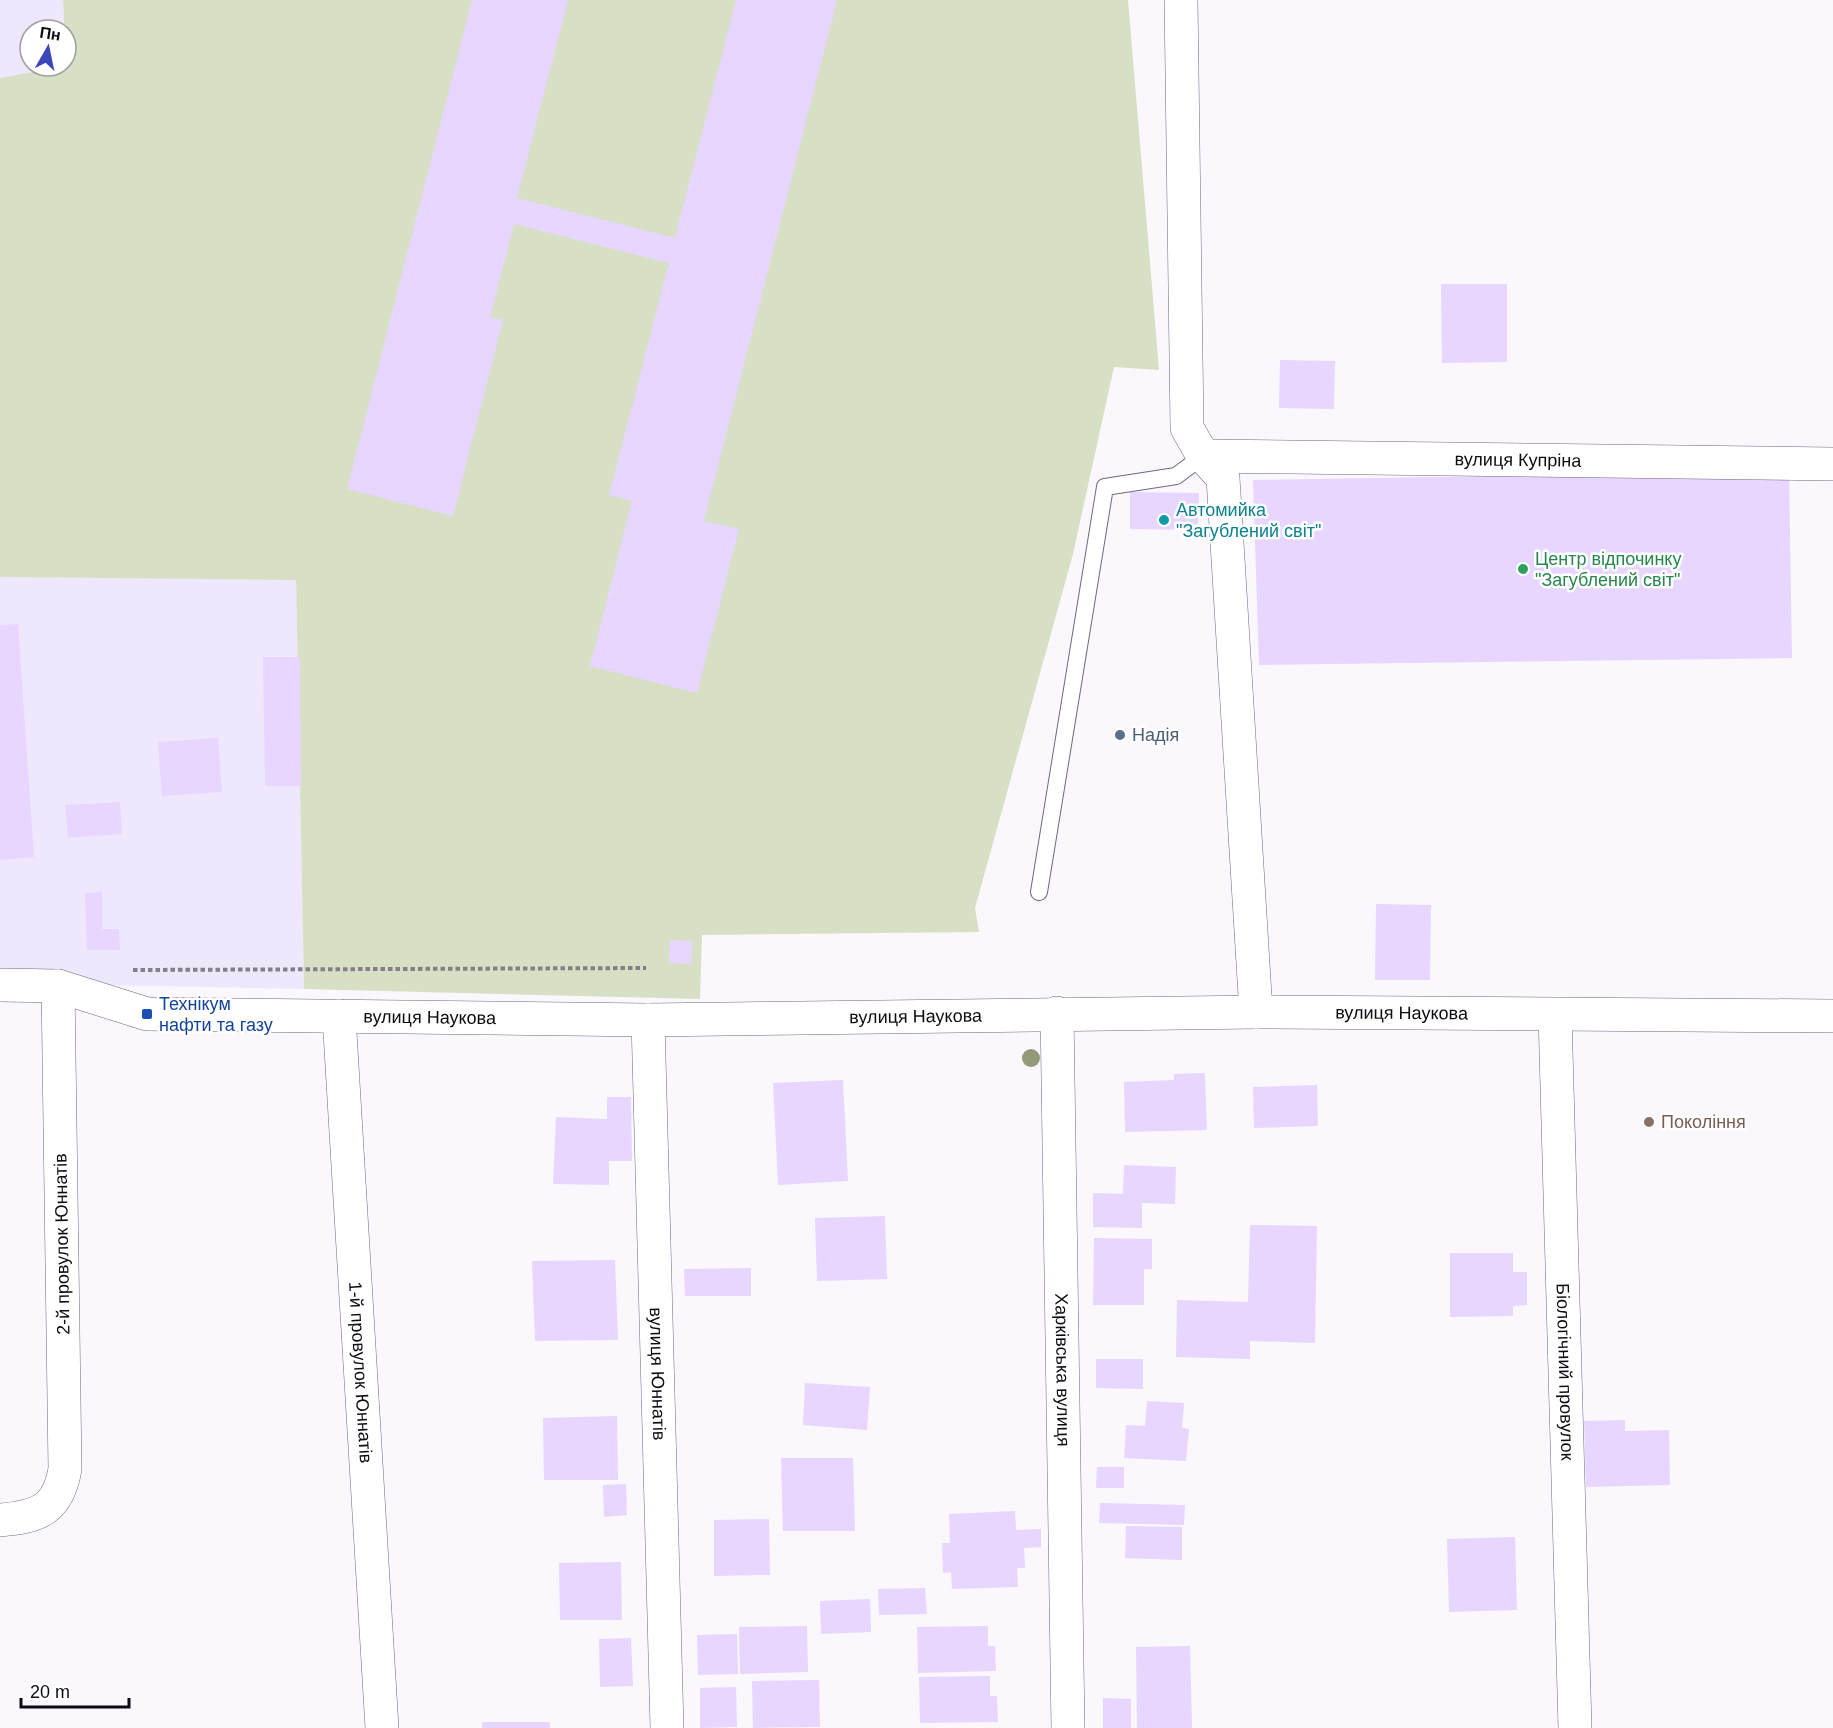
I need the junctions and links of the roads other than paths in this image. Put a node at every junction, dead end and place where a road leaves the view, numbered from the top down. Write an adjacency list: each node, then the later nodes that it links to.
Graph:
1 (1181, 0): 2 (street)
2 (1203, 456): 3 (street, вулиця Купріна); 4 (lane); 7 (street)
3 (1833, 464)
4 (1039, 892)
5 (0, 985): 6 (street, вулиця Наукова)
6 (58, 986): 10 (street, вулиця Наукова); 13 (street, 2-й провулок Юннатів)
7 (1256, 1012): 8 (street, вулиця Наукова); 9 (street, вулиця Наукова)
8 (1057, 1013): 12 (street, вулиця Наукова); 16 (street, Харківська вулиця)
9 (1554, 1015): 11 (street, вулиця Наукова); 17 (street, Біологічний провулок)
10 (339, 1016): 12 (street, вулиця Наукова); 14 (street, 1-й провулок Юннатів)
11 (1833, 1016)
12 (648, 1020): 15 (street, вулиця Юннатів)
13 (0, 1520)
14 (381, 1728)
15 (667, 1728)
16 (1068, 1728)
17 (1575, 1728)

